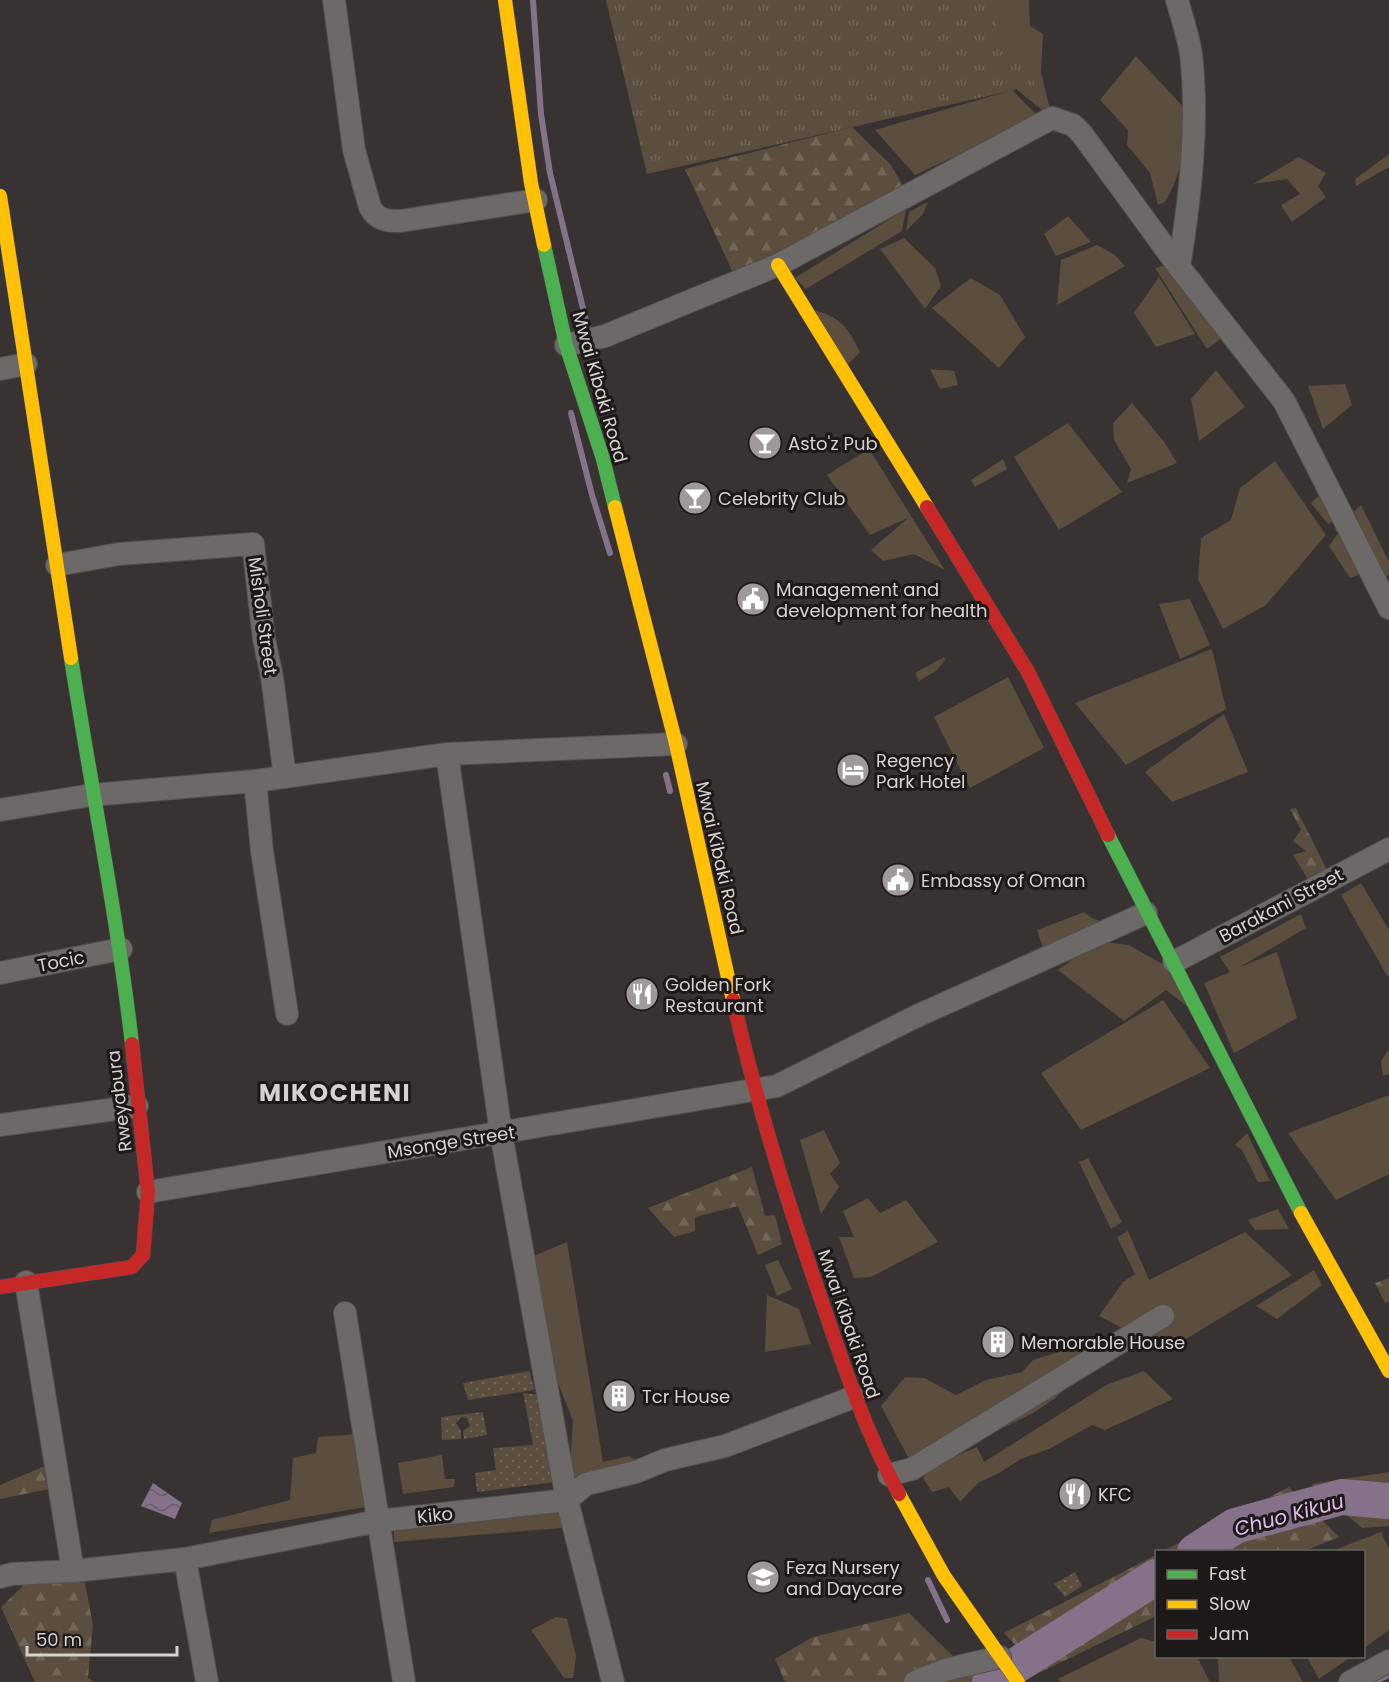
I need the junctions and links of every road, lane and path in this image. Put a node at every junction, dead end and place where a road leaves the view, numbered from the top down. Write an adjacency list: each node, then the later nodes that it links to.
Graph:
1 (334, 0): 5 (street)
2 (505, 0): 5 (street, Mwai Kibaki Road)
3 (1177, 0): 7 (street)
4 (0, 196): 9 (street, Rweyabura)
5 (536, 200): 8 (street, Mwai Kibaki Road)
6 (778, 265): 7 (street); 8 (street); 20 (street)
7 (1179, 267): 12 (street)
8 (566, 345): 13 (street, Mwai Kibaki Road)
9 (26, 364): 10 (street); 11 (street, Rweyabura)
10 (0, 369)
11 (57, 565): 15 (street, Misholi Street); 17 (street, Rweyabura)
12 (1389, 608)
13 (676, 744): 14 (street); 25 (street, Mwai Kibaki Road)
14 (447, 753): 15 (street); 28 (street)
15 (285, 777): 16 (street)
16 (255, 781): 17 (street); 24 (street)
17 (92, 795): 18 (street); 21 (street, Rweyabura)
18 (0, 810)
19 (1389, 849): 22 (street, Barakani Street)
20 (1146, 913): 22 (street); 25 (street, Msonge Street)
21 (121, 949): 23 (street, Tocic); 26 (street, Rweyabura)
22 (1174, 962): 34 (street)
23 (0, 973)
24 (287, 1014)
25 (754, 1091): 28 (street, Msonge Street); 35 (street, Mwai Kibaki Road)
26 (137, 1106): 27 (street); 29 (street, Rweyabura)
27 (0, 1125)
28 (501, 1133): 29 (street, Msonge Street); 37 (street)
29 (148, 1192): 30 (street, Rweyabura)
30 (26, 1282): 31 (street, Rweyabura); 40 (street)
31 (0, 1287)
32 (345, 1313): 38 (street)
33 (1163, 1316): 36 (street)
34 (1389, 1371)
35 (854, 1397): 36 (street, Mwai Kibaki Road); 37 (street, Kiko)
36 (889, 1475): 43 (street, Mwai Kibaki Road)
37 (567, 1500): 38 (street, Kiko); 46 (street)
38 (378, 1521): 39 (street, Kiko); 45 (street)
39 (185, 1559): 40 (street, Kiko); 44 (street)
40 (73, 1571): 41 (street, Kiko)
41 (0, 1577)
42 (1389, 1661): 49 (street)
43 (1003, 1662): 47 (street); 48 (street, Mwai Kibaki Road)
44 (207, 1682)
45 (404, 1682)
46 (613, 1682)
47 (915, 1682)
48 (1018, 1682)
49 (1350, 1682)

